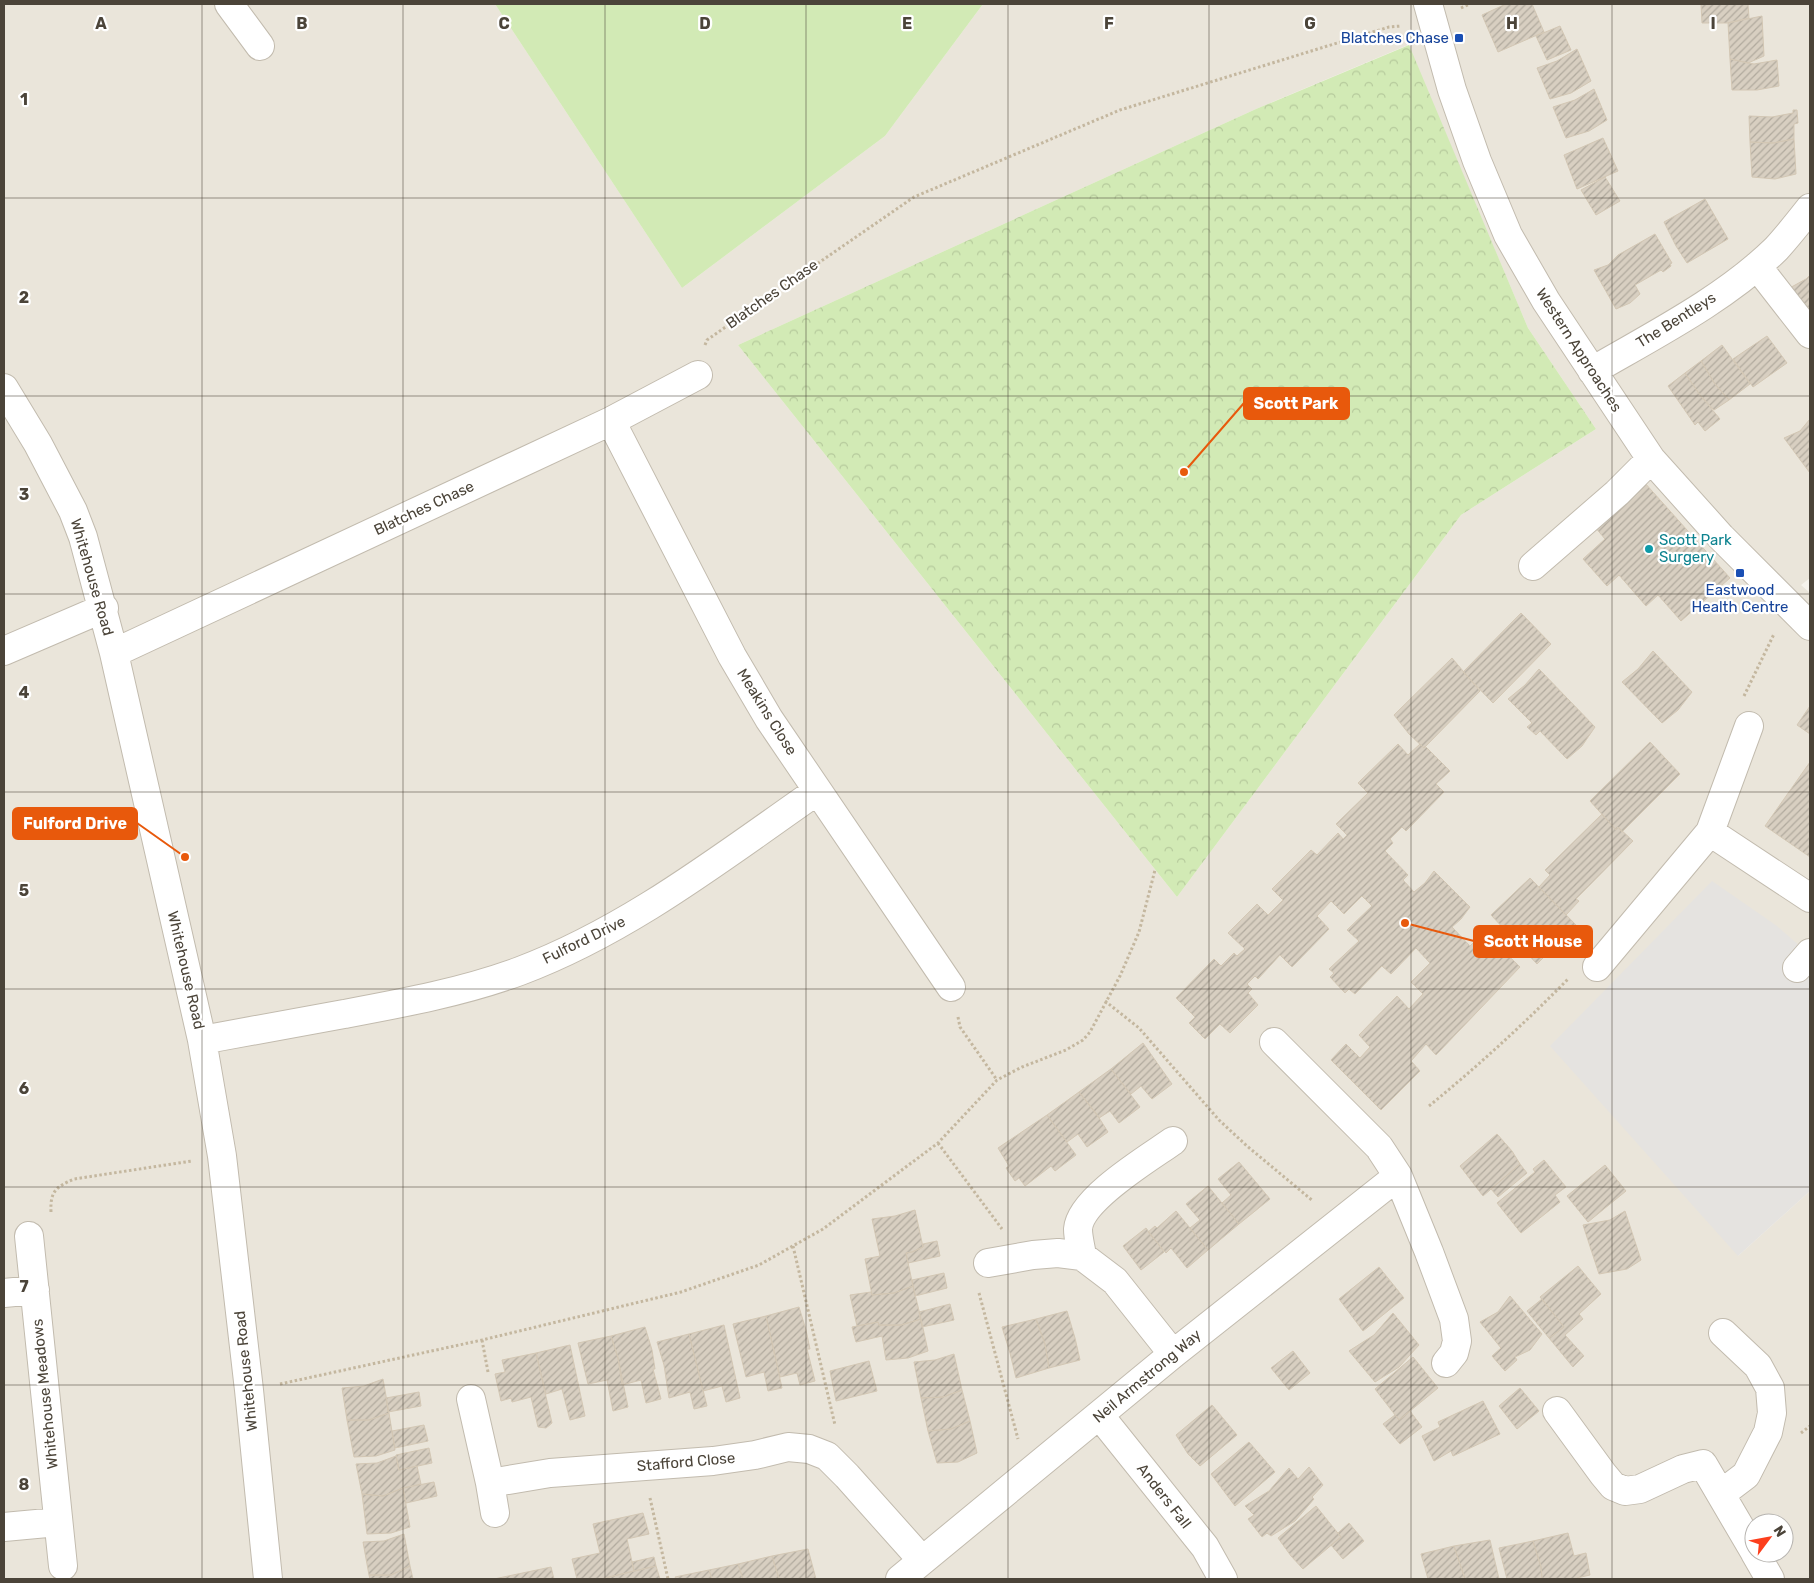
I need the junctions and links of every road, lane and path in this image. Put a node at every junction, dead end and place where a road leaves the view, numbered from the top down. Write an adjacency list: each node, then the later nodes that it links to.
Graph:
1 (229, 4): 4 (street)
2 (1470, 4): 3 (path, Blatches Chase)
3 (1430, 13): 8 (street, Western Approaches); 9 (path, Blatches Chase)
4 (260, 46)
5 (1810, 208): 6 (street, The Bentleys)
6 (1757, 266): 7 (street); 8 (street, The Bentleys)
7 (1810, 334)
8 (1592, 371): 12 (street, Western Approaches)
9 (698, 375): 11 (street, Blatches Chase)
10 (4, 388): 15 (street, Whitehouse Road)
11 (611, 421): 18 (street, Blatches Chase); 20 (street, Meakins Close)
12 (1651, 459): 13 (street); 14 (street, Western Approaches)
13 (1533, 566)
14 (1789, 606): 16 (street, Western Approaches); 19 (path)
15 (104, 608): 17 (street); 18 (street, Whitehouse Road)
16 (1810, 626)
17 (4, 651)
18 (114, 653): 27 (street, Whitehouse Road)
19 (1749, 726): 21 (street)
20 (817, 791): 25 (street, Meakins Close); 27 (street, Fulford Drive)
21 (1710, 832): 23 (street); 24 (street)
22 (1156, 870): 26 (path)
23 (1810, 898)
24 (1596, 968): 30 (path)
25 (951, 987): 29 (path)
26 (1105, 1001): 29 (path); 35 (path)
27 (202, 1040): 33 (street, Whitehouse Road)
28 (1274, 1042): 34 (street)
29 (997, 1080): 32 (path)
30 (1429, 1106)
31 (1173, 1140): 39 (street)
32 (938, 1143): 36 (path); 38 (path)
33 (222, 1156): 37 (path); 49 (street, Whitehouse Road)
34 (1398, 1176): 46 (street, Neil Armstrong Way); 47 (street)
35 (1313, 1201)
36 (1003, 1232)
37 (29, 1236): 42 (street, Whitehouse Meadows)
38 (793, 1246): 45 (path); 53 (path)
39 (1082, 1256): 40 (street); 46 (street)
40 (988, 1263)
41 (978, 1289): 54 (path)
42 (34, 1290): 43 (street); 59 (street, Whitehouse Meadows)
43 (4, 1293)
44 (1723, 1333): 57 (street)
45 (482, 1340): 48 (path); 49 (path)
46 (1173, 1354): 52 (street, Neil Armstrong Way)
47 (1446, 1363)
48 (488, 1375)
49 (249, 1390): 65 (street, Whitehouse Road)
50 (471, 1399): 56 (street)
51 (1557, 1411): 57 (street)
52 (1100, 1416): 62 (street, Neil Armstrong Way); 68 (street, Anders Fall)
53 (836, 1430)
54 (1018, 1439)
55 (643, 1466): 56 (street, Stafford Close); 62 (street, Stafford Close); 66 (path)
56 (490, 1484): 58 (street)
57 (1721, 1494): 61 (street)
58 (495, 1513)
59 (58, 1522): 60 (street); 64 (street, Whitehouse Meadows)
60 (4, 1527)
61 (1744, 1533)
62 (922, 1560): 67 (street, Neil Armstrong Way)
63 (1761, 1563): 69 (street)
64 (62, 1566)
65 (268, 1579)
66 (668, 1579)
67 (900, 1579)
68 (1223, 1579)
69 (1770, 1579)

